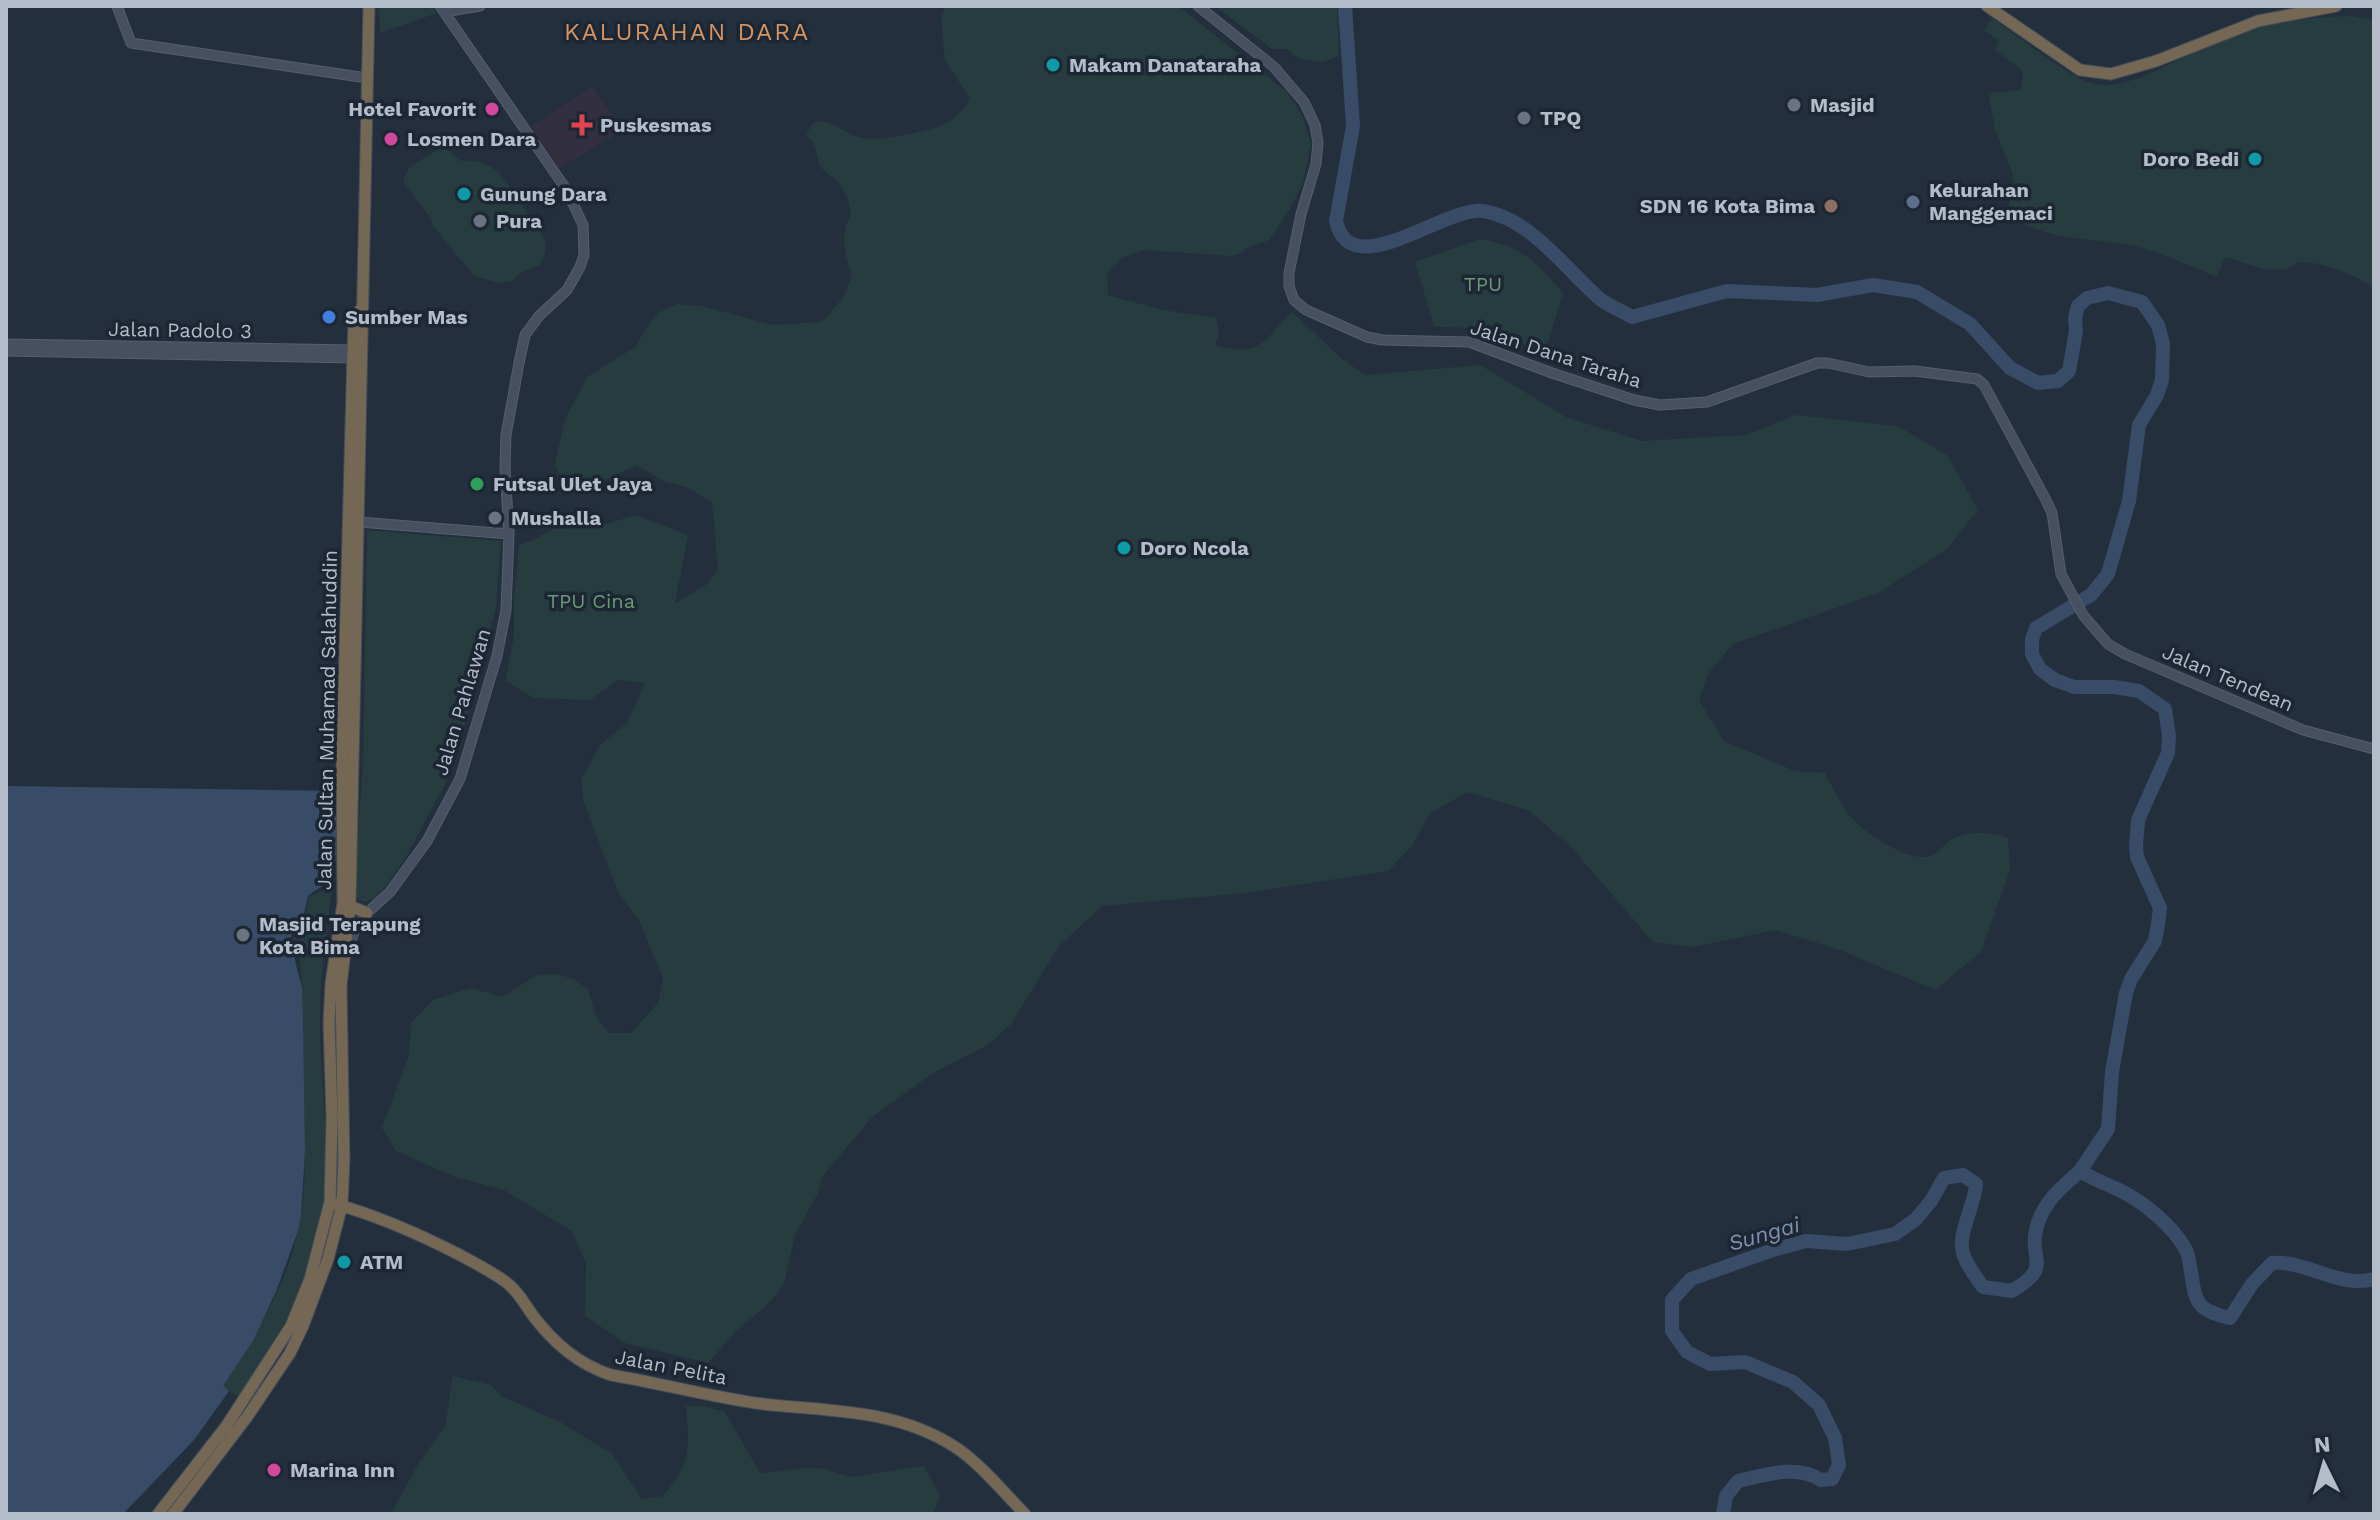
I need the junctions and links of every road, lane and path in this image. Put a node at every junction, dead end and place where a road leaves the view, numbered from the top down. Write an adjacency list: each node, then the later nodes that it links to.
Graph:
1 (117, 6): 8 (street)
2 (369, 6): 8 (highway, Jalan Sultan Muhamad Salahuddin)
3 (480, 6): 7 (street)
4 (1198, 6): 16 (street, Jalan Dana Taraha)
5 (1987, 6): 6 (highway)
6 (2336, 6)
7 (442, 9): 15 (street, Jalan Pahlawan)
8 (367, 78): 9 (highway, Jalan Sultan Muhamad Salahuddin)
9 (361, 310): 13 (highway, Jalan Sultan Muhamad Salahuddin); 14 (highway, Jalan Sultan Muhamad Salahuddin)
10 (6, 344): 12 (street, Jalan Padolo 3)
11 (6, 351): 12 (street, Jalan Padolo 3)
12 (215, 353): 13 (street, Jalan Padolo 3)
13 (353, 354): 18 (highway, Jalan Sultan Muhamad Salahuddin)
14 (359, 522): 15 (street); 18 (highway, Jalan Sultan Muhamad Salahuddin)
15 (509, 534): 19 (street, Jalan Pahlawan)
16 (2066, 584): 17 (street, Jalan Tendean)
17 (2374, 749)
18 (346, 904): 19 (highway); 20 (highway, Jalan Sultan Muhamad Salahuddin); 21 (highway, Jalan Sultan Muhamad Salahuddin)
19 (367, 913): 20 (street, Jalan Pahlawan)
20 (344, 960): 21 (highway, Jalan Sultan Muhamad Salahuddin)
21 (335, 1024): 22 (highway, Jalan Sultan Muhamad Salahuddin)
22 (336, 1204): 23 (highway, Jalan Sultan Muhamad Salahuddin); 24 (highway, Jalan Sultan Muhamad Salahuddin); 27 (highway, Jalan Pelita)
23 (281, 1343): 24 (highway); 25 (highway, Jalan Sultan Muhamad Salahuddin)
24 (290, 1353): 26 (highway, Jalan Sultan Muhamad Salahuddin)
25 (158, 1514)
26 (173, 1514)
27 (1025, 1514)

